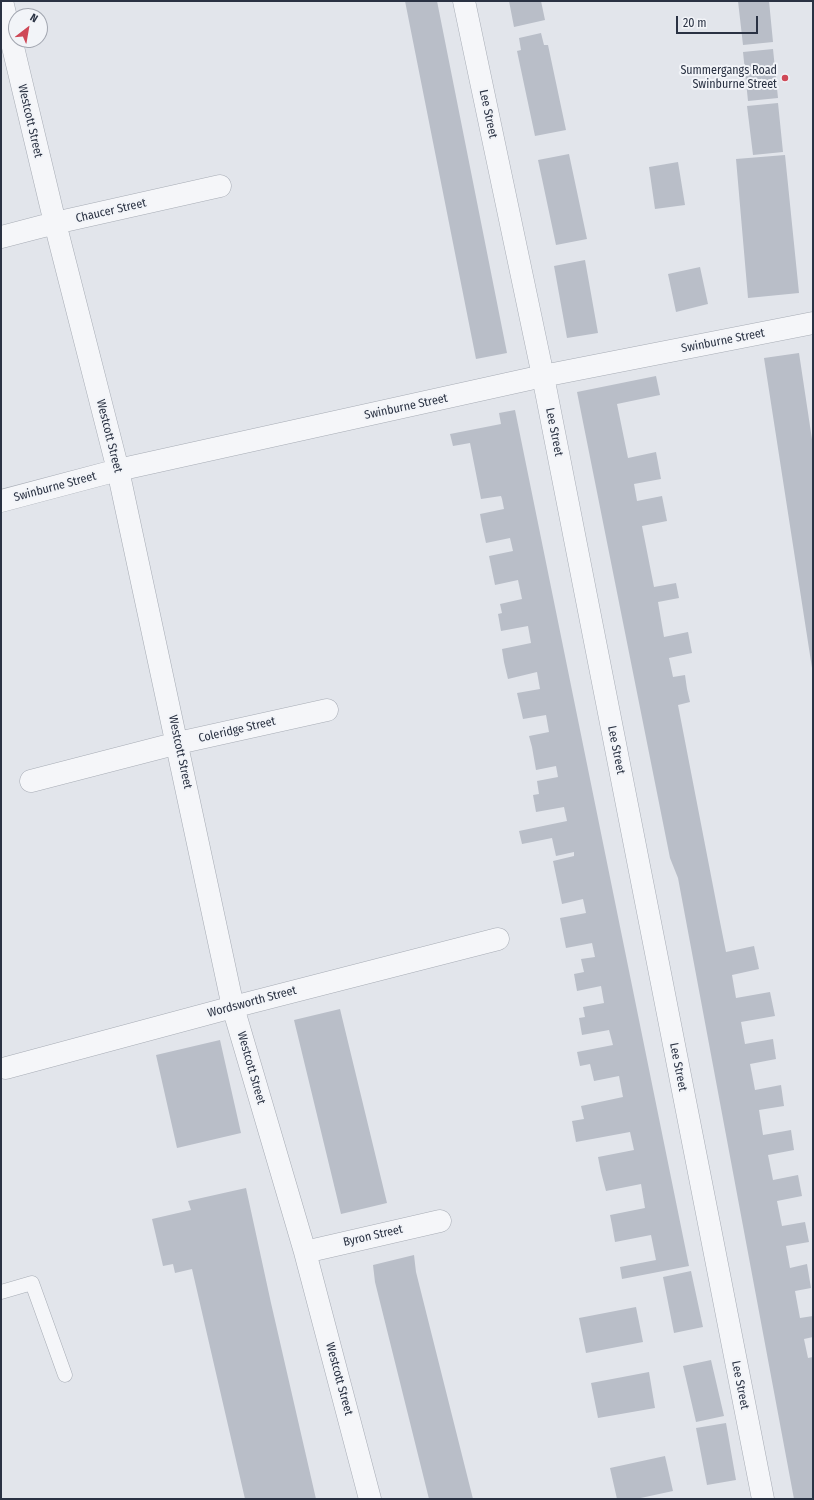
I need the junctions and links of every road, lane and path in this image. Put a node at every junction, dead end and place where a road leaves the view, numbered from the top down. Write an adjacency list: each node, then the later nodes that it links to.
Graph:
1 (2, 1): 4 (street, Westcott Street)
2 (464, 1): 7 (street, Lee Street)
3 (220, 186): 4 (street, Chaucer Street)
4 (55, 224): 5 (street, Chaucer Street); 8 (street, Westcott Street)
5 (1, 237)
6 (813, 323): 7 (street, Swinburne Street)
7 (543, 376): 8 (street, Swinburne Street); 21 (street, Lee Street)
8 (118, 470): 9 (street, Swinburne Street); 11 (street, Westcott Street)
9 (1, 501)
10 (327, 710): 11 (street, Coleridge Street)
11 (178, 743): 12 (street, Coleridge Street); 14 (street, Westcott Street)
12 (31, 780)
13 (498, 939): 14 (street, Wordsworth Street)
14 (234, 1007): 15 (street, Wordsworth Street); 17 (street, Westcott Street)
15 (6, 1068)
16 (440, 1221): 17 (street, Byron Street)
17 (305, 1252): 20 (street, Westcott Street)
18 (1, 1292): 19 (lane)
19 (65, 1374)
20 (370, 1499)
21 (763, 1499)

